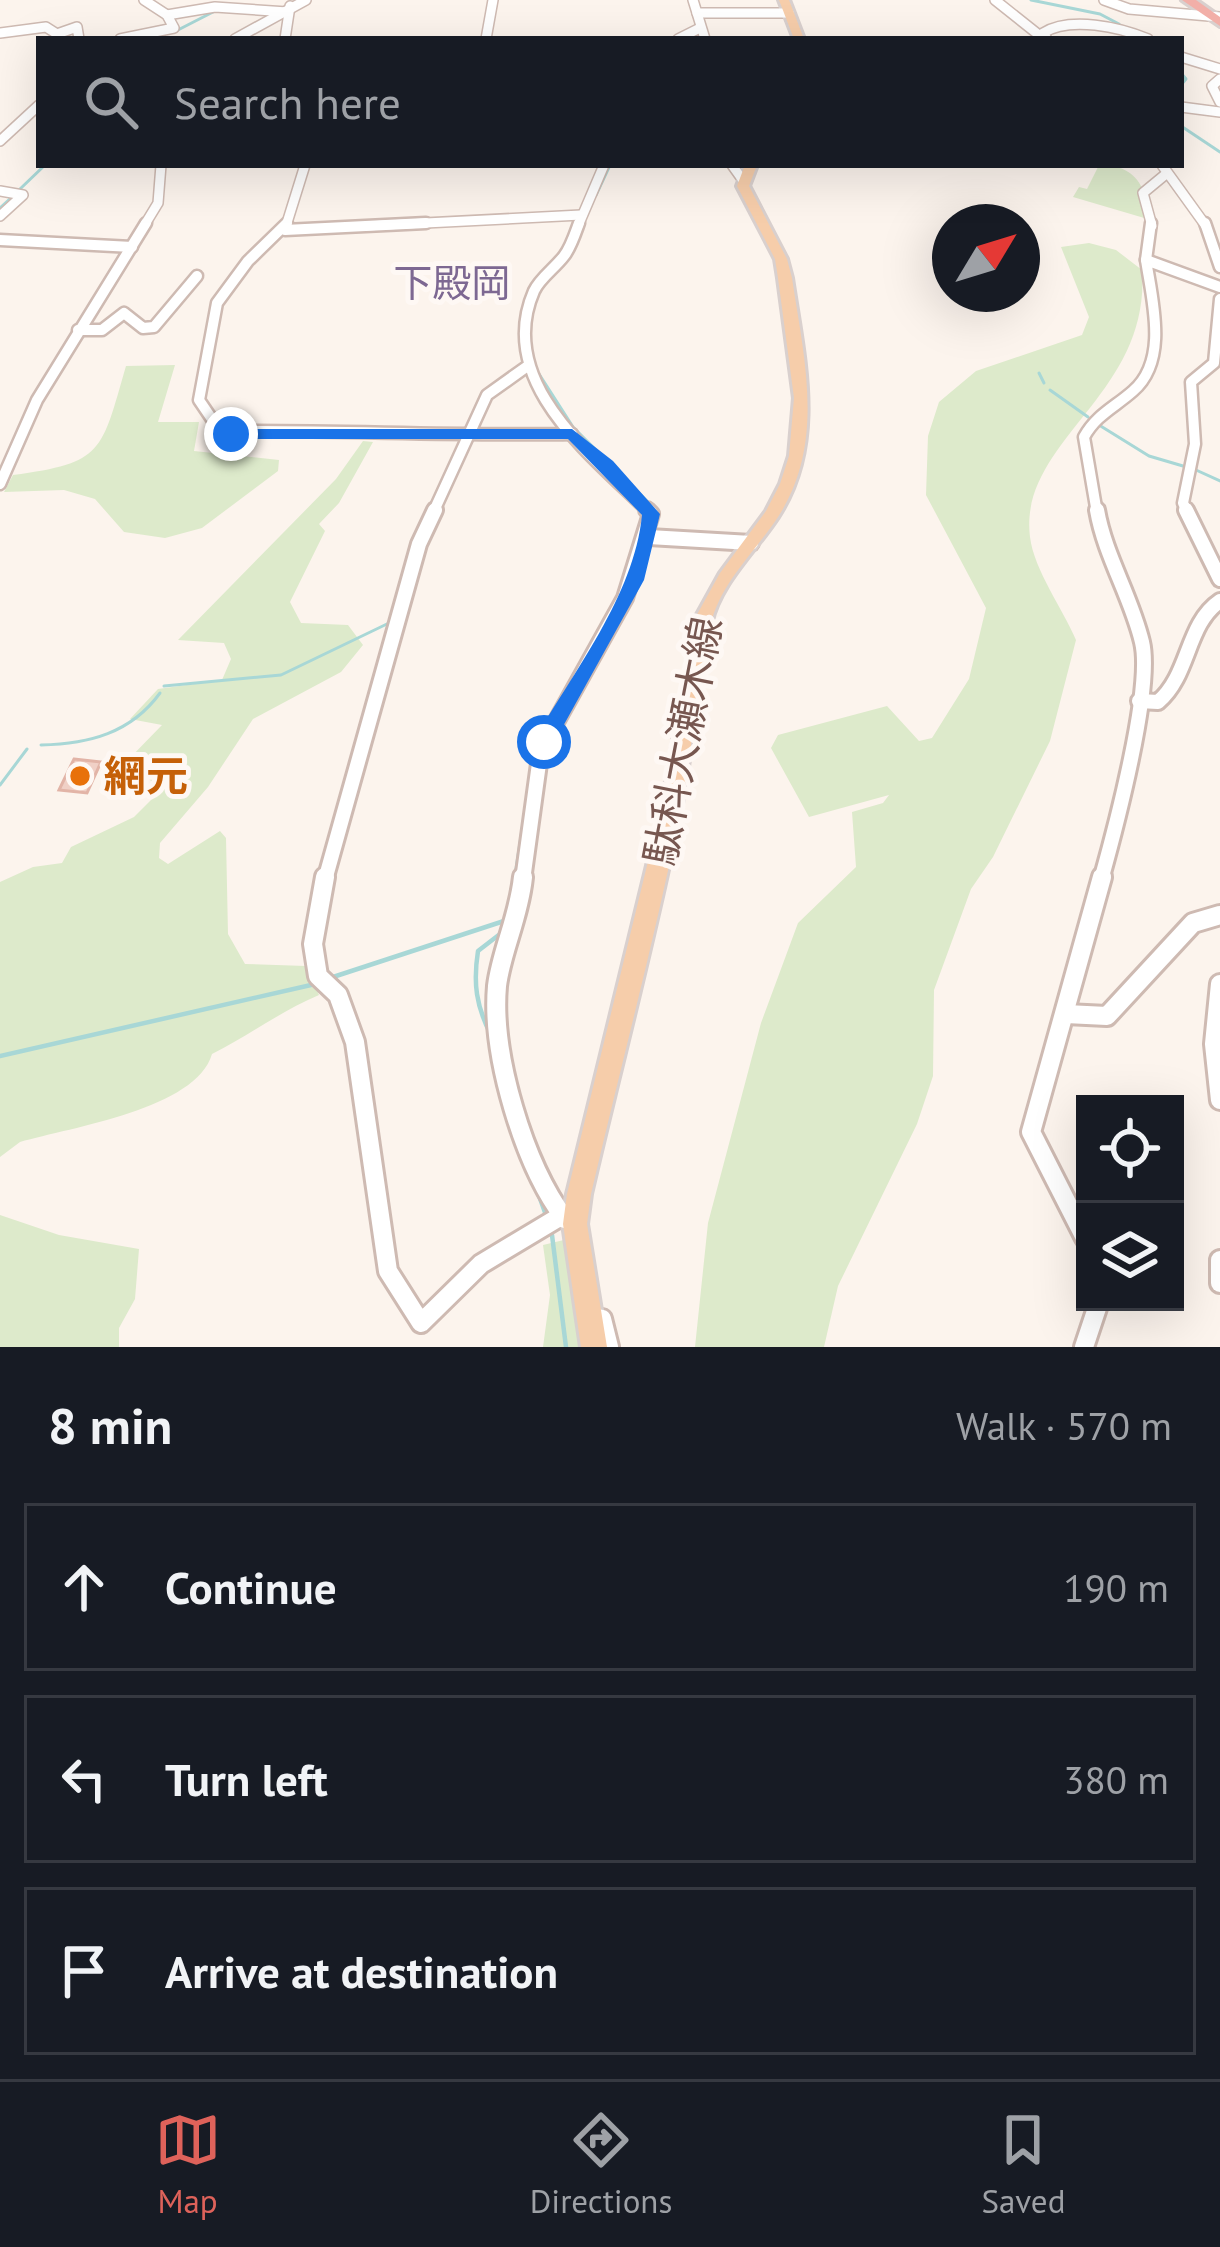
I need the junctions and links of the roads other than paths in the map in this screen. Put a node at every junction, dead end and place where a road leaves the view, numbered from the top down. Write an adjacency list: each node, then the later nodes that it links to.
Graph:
1 (144, 0): 14 (street)
2 (293, 0): 11 (street)
3 (306, 0): 11 (street)
4 (493, 0): 22 (street)
5 (693, 0): 12 (street)
6 (784, 0): 13 (main road)
7 (995, 0): 26 (street)
8 (1104, 0): 15 (street)
9 (1188, 0): 15 (highway)
10 (1198, 0): 15 (highway)
11 (287, 12): 14 (street); 20 (street); 21 (street)
12 (697, 13): 13 (street); 16 (street)
13 (789, 13): 25 (main road)
14 (167, 15): 19 (street)
15 (1217, 17)
16 (698, 29): 23 (street); 24 (street)
17 (0, 33): 18 (street)
18 (78, 36)
19 (137, 36)
20 (241, 36)
21 (285, 36)
22 (487, 36)
23 (684, 36)
24 (703, 36)
25 (798, 36)
26 (1041, 36)
27 (1045, 36): 28 (street)
28 (1142, 36)
29 (1184, 59): 30 (street)
30 (1217, 68): 31 (street)
31 (1220, 78): 32 (street)
32 (1220, 102)
33 (1184, 106): 35 (street)
34 (36, 109): 36 (street)
35 (1220, 112)
36 (0, 141)
37 (161, 168): 47 (street)
38 (304, 168): 45 (street)
39 (604, 168): 43 (street)
40 (742, 170): 59 (main road, 駄科大瀬木線)
41 (1164, 170): 48 (street); 49 (street)
42 (11, 192): 44 (street)
43 (581, 215): 45 (street); 54 (street)
44 (0, 216)
45 (285, 230): 56 (street)
46 (0, 240): 47 (street)
47 (133, 247): 53 (street)
48 (1146, 260): 51 (street); 62 (street)
49 (1220, 267)
50 (197, 276): 53 (street)
51 (1220, 287)
52 (1220, 299): 60 (street)
53 (78, 330): 57 (street)
54 (529, 365): 55 (street); 56 (street)
55 (572, 434): 56 (street); 58 (street)
56 (466, 437): 67 (street)
57 (0, 484)
58 (649, 537): 59 (street); 67 (street)
59 (751, 543): 67 (main road, 駄科大瀬木線)
60 (1220, 579)
61 (1220, 602): 62 (street)
62 (1138, 701): 65 (street)
63 (1220, 915): 65 (street)
64 (1220, 984): 66 (street)
65 (1066, 1014): 68 (street)
66 (1220, 1100)
67 (568, 1220): 72 (main road, 駄科大瀬木線)
68 (1076, 1221)
69 (1220, 1260): 70 (street)
70 (1220, 1283)
71 (1097, 1311): 75 (street)
72 (590, 1317): 73 (main road, 駄科大瀬木線); 74 (street)
73 (594, 1347)
74 (609, 1347)
75 (1084, 1347)

